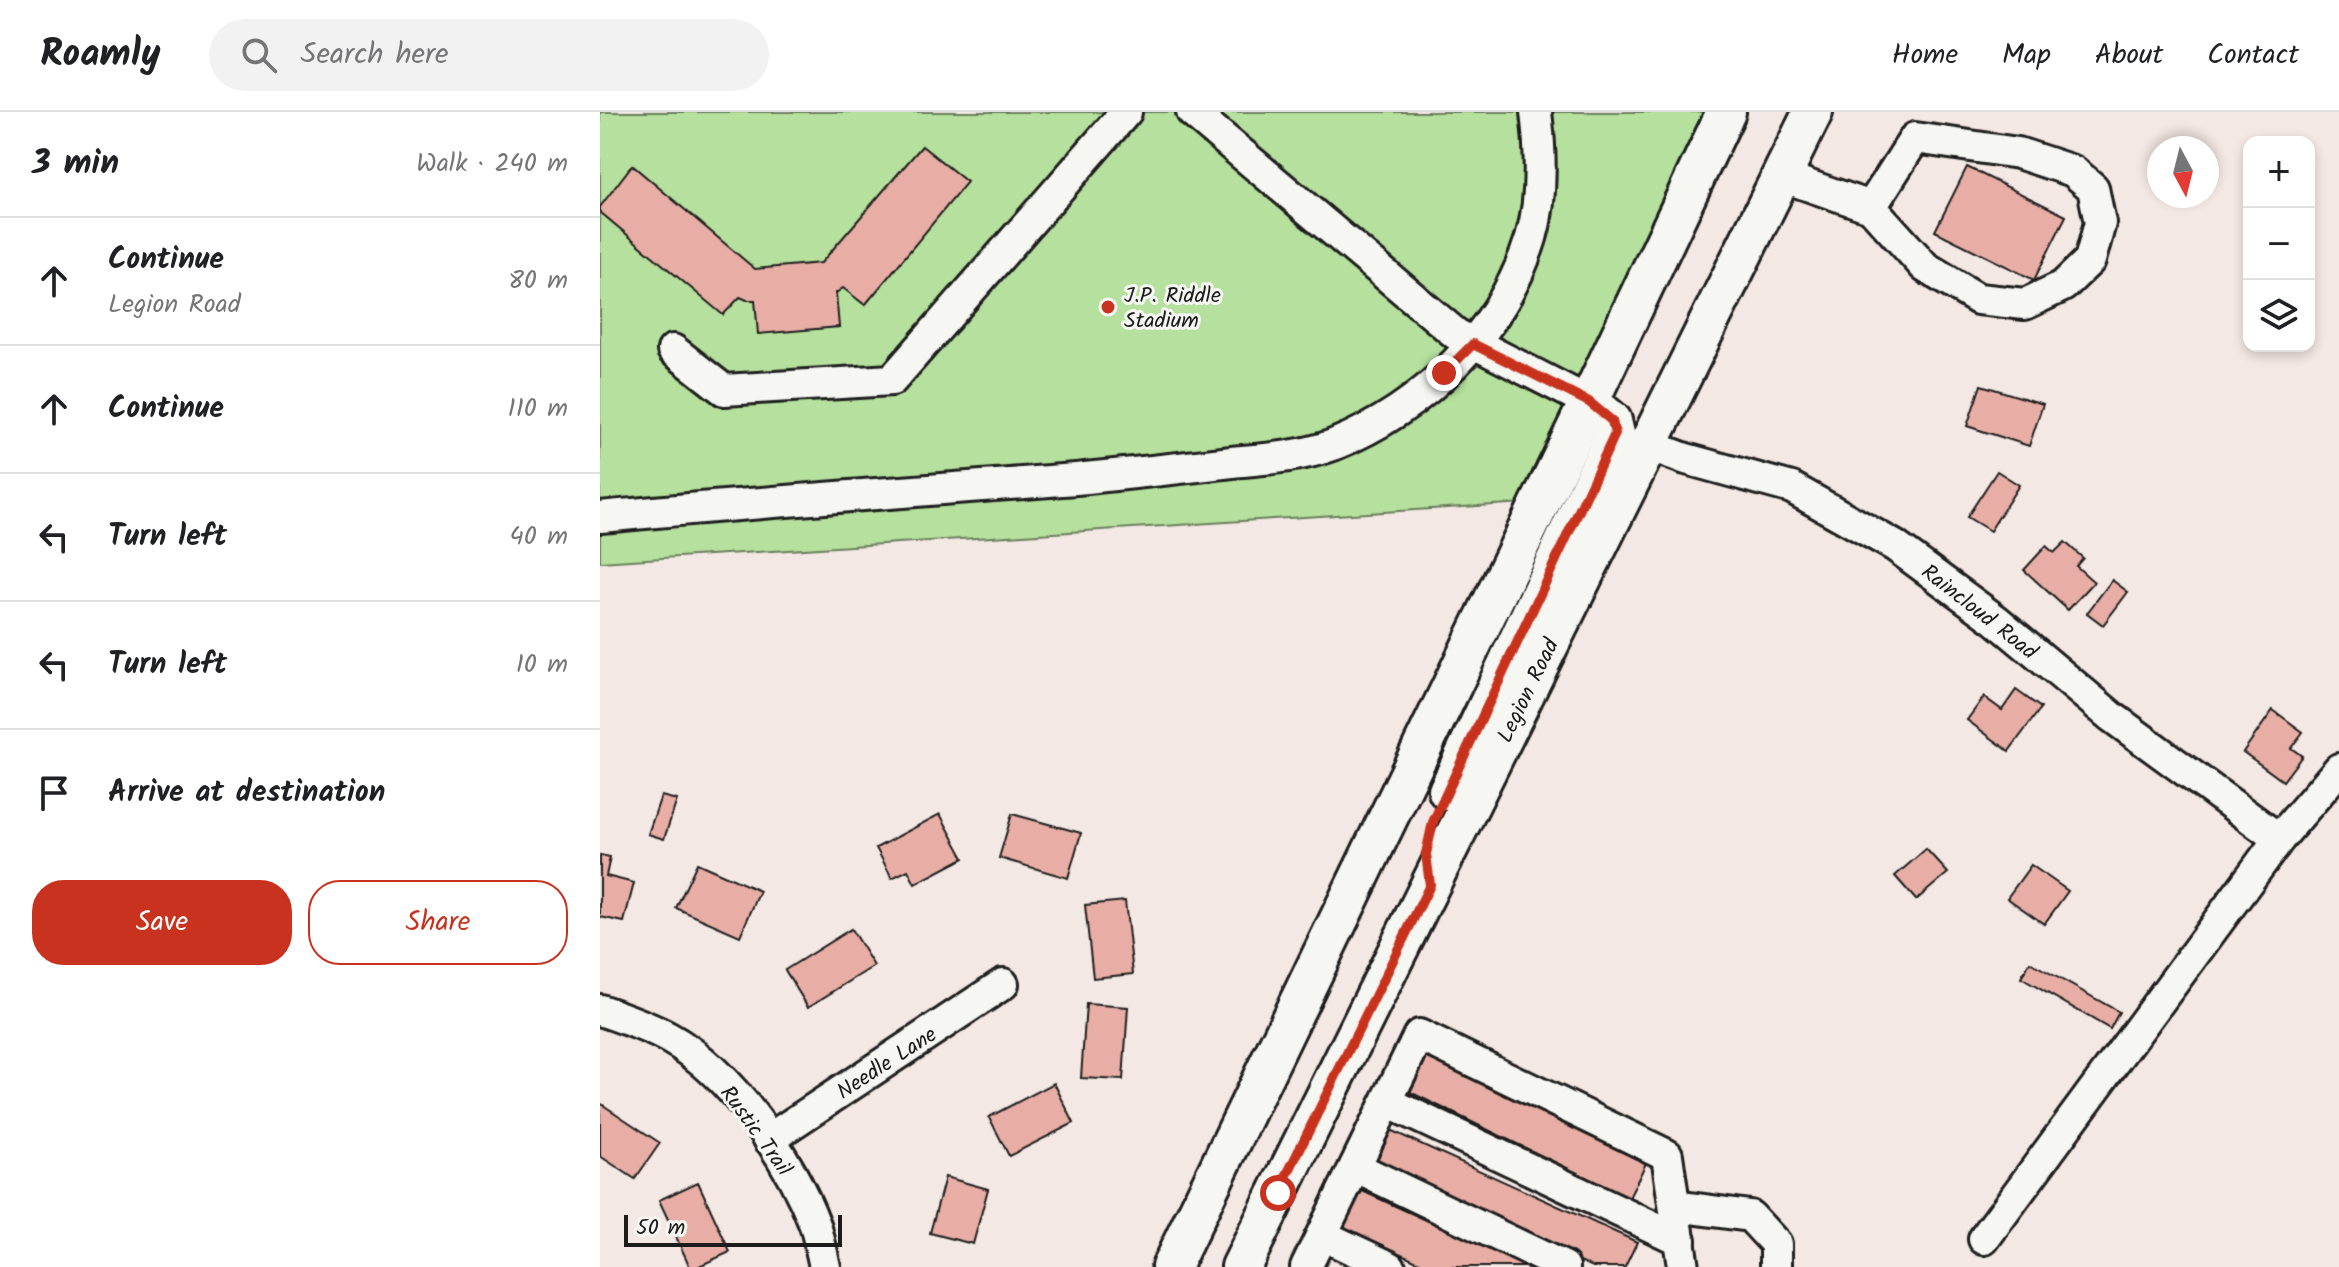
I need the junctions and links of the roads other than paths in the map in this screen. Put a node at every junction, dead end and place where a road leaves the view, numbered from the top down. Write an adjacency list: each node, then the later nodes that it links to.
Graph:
1 (1126, 112): 9 (street)
2 (1192, 112): 8 (street)
3 (1536, 112): 8 (street)
4 (1726, 112): 10 (main road)
5 (1813, 112): 6 (main road, Legion Road)
6 (1781, 176): 7 (street); 11 (main road, Legion Road)
7 (1871, 207): 7 (street)
8 (1473, 344): 10 (street); 12 (street)
9 (673, 350)
10 (1589, 402): 15 (main road); 19 (main road)
11 (1648, 445): 14 (street, Raincloud Road); 15 (main road, Legion Road)
12 (600, 517)
13 (2339, 769): 14 (street)
14 (2279, 839): 24 (street)
15 (1430, 885): 29 (main road, Legion Road)
16 (1003, 984): 20 (street, Needle Lane)
17 (600, 1010): 20 (street, Rustic Trail)
18 (1387, 1102): 21 (street); 22 (street); 25 (street)
19 (1247, 1110): 27 (main road); 28 (main road)
20 (769, 1139): 26 (street, Rustic Trail)
21 (1355, 1167): 23 (street); 32 (street)
22 (1675, 1206): 25 (street); 33 (street)
23 (1322, 1235): 30 (street); 31 (street)
24 (1984, 1239)
25 (1681, 1254)
26 (825, 1267)
27 (1171, 1267)
28 (1198, 1267)
29 (1241, 1267)
30 (1306, 1267)
31 (1390, 1267)
32 (1564, 1267)
33 (1776, 1267)

